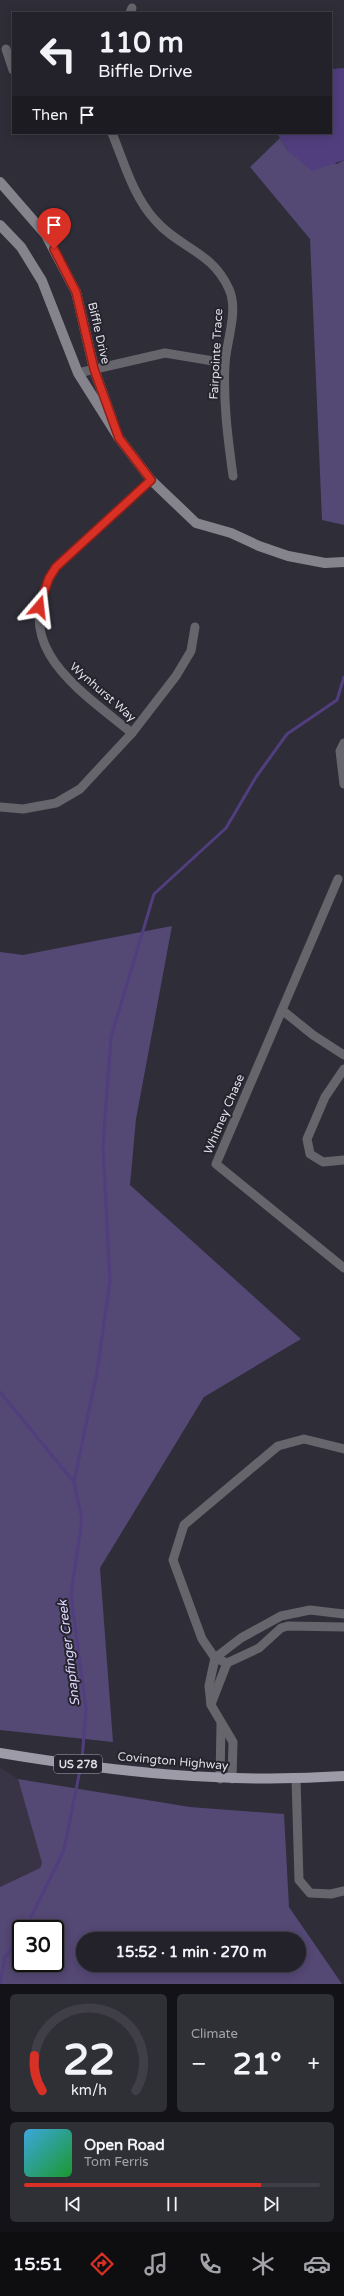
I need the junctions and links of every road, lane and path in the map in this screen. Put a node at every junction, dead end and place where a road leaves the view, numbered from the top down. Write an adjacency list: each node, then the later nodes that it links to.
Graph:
1 (6, 49): 2 (street)
2 (12, 67)
3 (112, 134): 6 (street, Fairpointe Trace)
4 (0, 182): 7 (street, Biffle Drive)
5 (0, 225): 8 (street, Biffle Drive)
6 (225, 363): 7 (street); 10 (street, Fairpointe Trace)
7 (94, 369): 8 (street); 9 (street, Biffle Drive)
8 (78, 373): 9 (street, Biffle Drive)
9 (119, 438): 11 (street, Biffle Drive)
10 (233, 476)
11 (151, 480): 12 (street, Biffle Drive); 14 (street, Wynhurst Way)
12 (344, 562)
13 (195, 627): 14 (street)
14 (132, 733): 17 (street)
15 (344, 744): 16 (street)
16 (344, 784)
17 (0, 807)
18 (338, 879): 19 (street, Whitney Chase)
19 (282, 1010): 20 (street); 23 (street, Whitney Chase)
20 (344, 1055)
21 (344, 1069): 22 (street)
22 (344, 1160)
23 (344, 1268)
24 (344, 1450): 27 (street)
25 (344, 1614): 27 (street)
26 (344, 1627): 28 (street)
27 (215, 1658): 28 (street); 29 (street)
28 (227, 1663): 29 (street)
29 (211, 1705): 30 (street)
30 (221, 1722): 33 (street); 35 (street)
31 (0, 1753): 33 (main road, Covington Highway / US 278)
32 (344, 1776): 34 (main road, Covington Highway / US 278)
33 (220, 1778): 35 (main road, Covington Highway / US 278)
34 (296, 1778): 35 (main road, Covington Highway / US 278); 36 (street)
35 (232, 1779)
36 (344, 1892)

